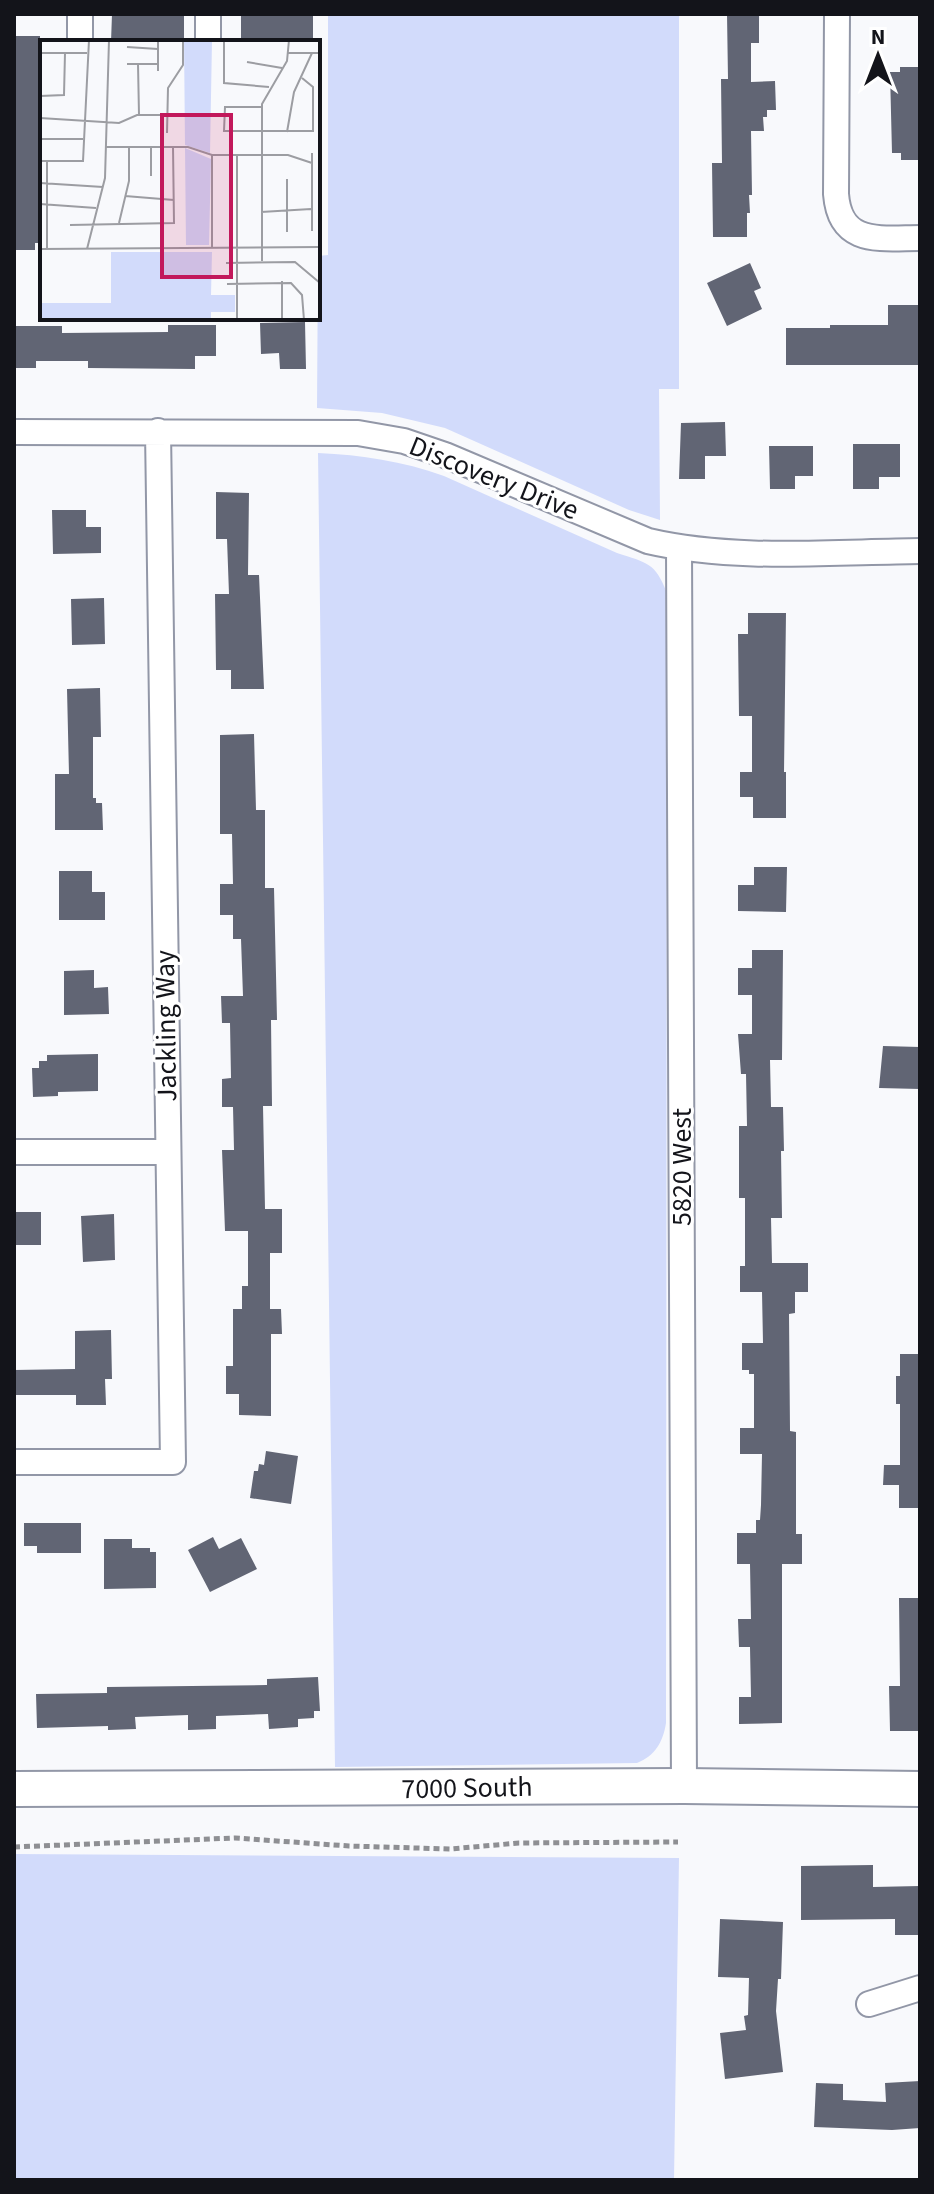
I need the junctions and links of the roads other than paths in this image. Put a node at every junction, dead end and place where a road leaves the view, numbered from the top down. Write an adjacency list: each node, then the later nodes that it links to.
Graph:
1 (80, 14): 4 (street)
2 (208, 14): 5 (street)
3 (837, 14): 6 (street)
4 (80, 40)
5 (208, 40)
6 (920, 238)
7 (158, 431): 8 (street, Discovery Drive); 9 (street, Discovery Drive); 12 (street, Jackling Way)
8 (14, 432)
9 (679, 548): 10 (street, Discovery Drive); 14 (street, 5820 West)
10 (920, 551)
11 (14, 1152): 12 (street)
12 (167, 1152): 13 (street, Jackling Way)
13 (14, 1462)
14 (684, 1786): 15 (street, 7000 South); 16 (street, 7000 South)
15 (14, 1789)
16 (920, 1789)
17 (920, 1988): 18 (street)
18 (869, 2004)

